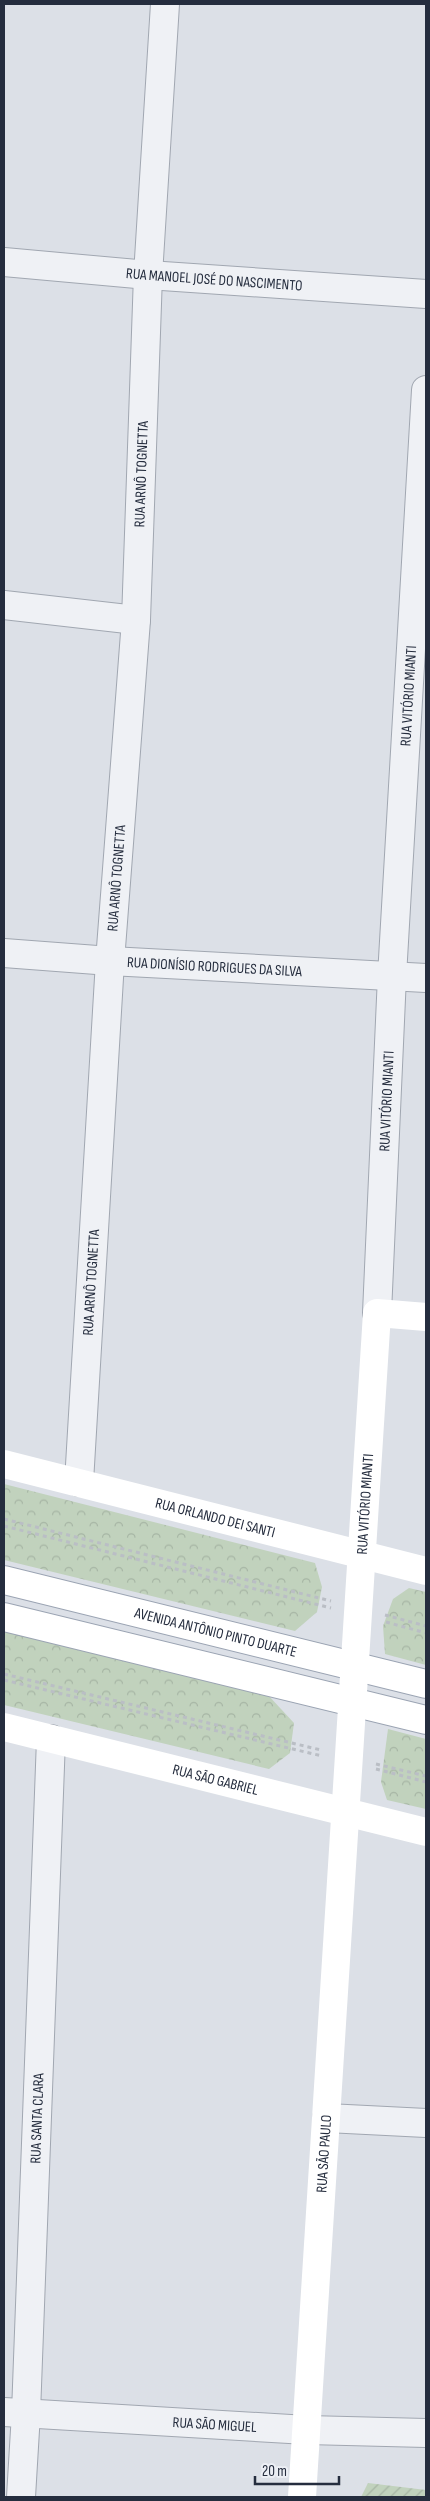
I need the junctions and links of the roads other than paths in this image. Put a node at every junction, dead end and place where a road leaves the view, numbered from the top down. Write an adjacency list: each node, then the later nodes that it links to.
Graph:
1 (165, 4): 3 (street, RUA ARNÔ TOGNETTA)
2 (4, 262): 3 (street, RUA MANOEL JOSÉ DO NASCIMENTO)
3 (148, 275): 4 (street, RUA MANOEL JOSÉ DO NASCIMENTO); 7 (street, RUA ARNÔ TOGNETTA)
4 (426, 294)
5 (426, 390): 10 (street, RUA VITÓRIO MIANTI)
6 (4, 605): 7 (street)
7 (136, 620): 9 (street, RUA ARNÔ TOGNETTA)
8 (4, 953): 9 (street, RUA DIONÍSIO RODRIGUES DA SILVA)
9 (110, 961): 10 (street, RUA DIONÍSIO RODRIGUES DA SILVA); 15 (street, RUA ARNÔ TOGNETTA)
10 (392, 976): 11 (street, RUA DIONÍSIO RODRIGUES DA SILVA); 12 (street, RUA VITÓRIO MIANTI)
11 (426, 978)
12 (377, 1313): 13 (main road); 16 (main road, RUA VITÓRIO MIANTI)
13 (426, 1317)
14 (4, 1464): 15 (main road, RUA ORLANDO DEI SANTI)
15 (78, 1482): 16 (main road, RUA ORLANDO DEI SANTI)
16 (362, 1554): 17 (main road, RUA ORLANDO DEI SANTI); 20 (main road, RUA VITÓRIO MIANTI)
17 (426, 1570)
18 (4, 1580): 20 (main road, AVENIDA ANTÔNIO PINTO DUARTE)
19 (4, 1617): 22 (main road)
20 (356, 1665): 21 (main road, AVENIDA ANTÔNIO PINTO DUARTE); 22 (main road, RUA VITÓRIO MIANTI)
21 (426, 1684)
22 (353, 1701): 23 (main road); 26 (main road, RUA VITÓRIO MIANTI)
23 (426, 1720)
24 (4, 1727): 25 (main road, RUA SÃO GABRIEL)
25 (51, 1739): 26 (main road, RUA SÃO GABRIEL); 30 (street, RUA SANTA CLARA)
26 (347, 1811): 27 (main road, RUA SÃO GABRIEL); 28 (main road, RUA SÃO PAULO)
27 (426, 1832)
28 (327, 2118): 29 (street); 31 (main road, RUA SÃO PAULO)
29 (426, 2124)
30 (15, 2412): 31 (street, RUA SÃO MIGUEL); 33 (street, RUA SANTA CLARA)
31 (307, 2430): 32 (street, RUA SÃO MIGUEL); 34 (main road, RUA SÃO PAULO)
32 (426, 2434)
33 (21, 2497)
34 (302, 2497)

